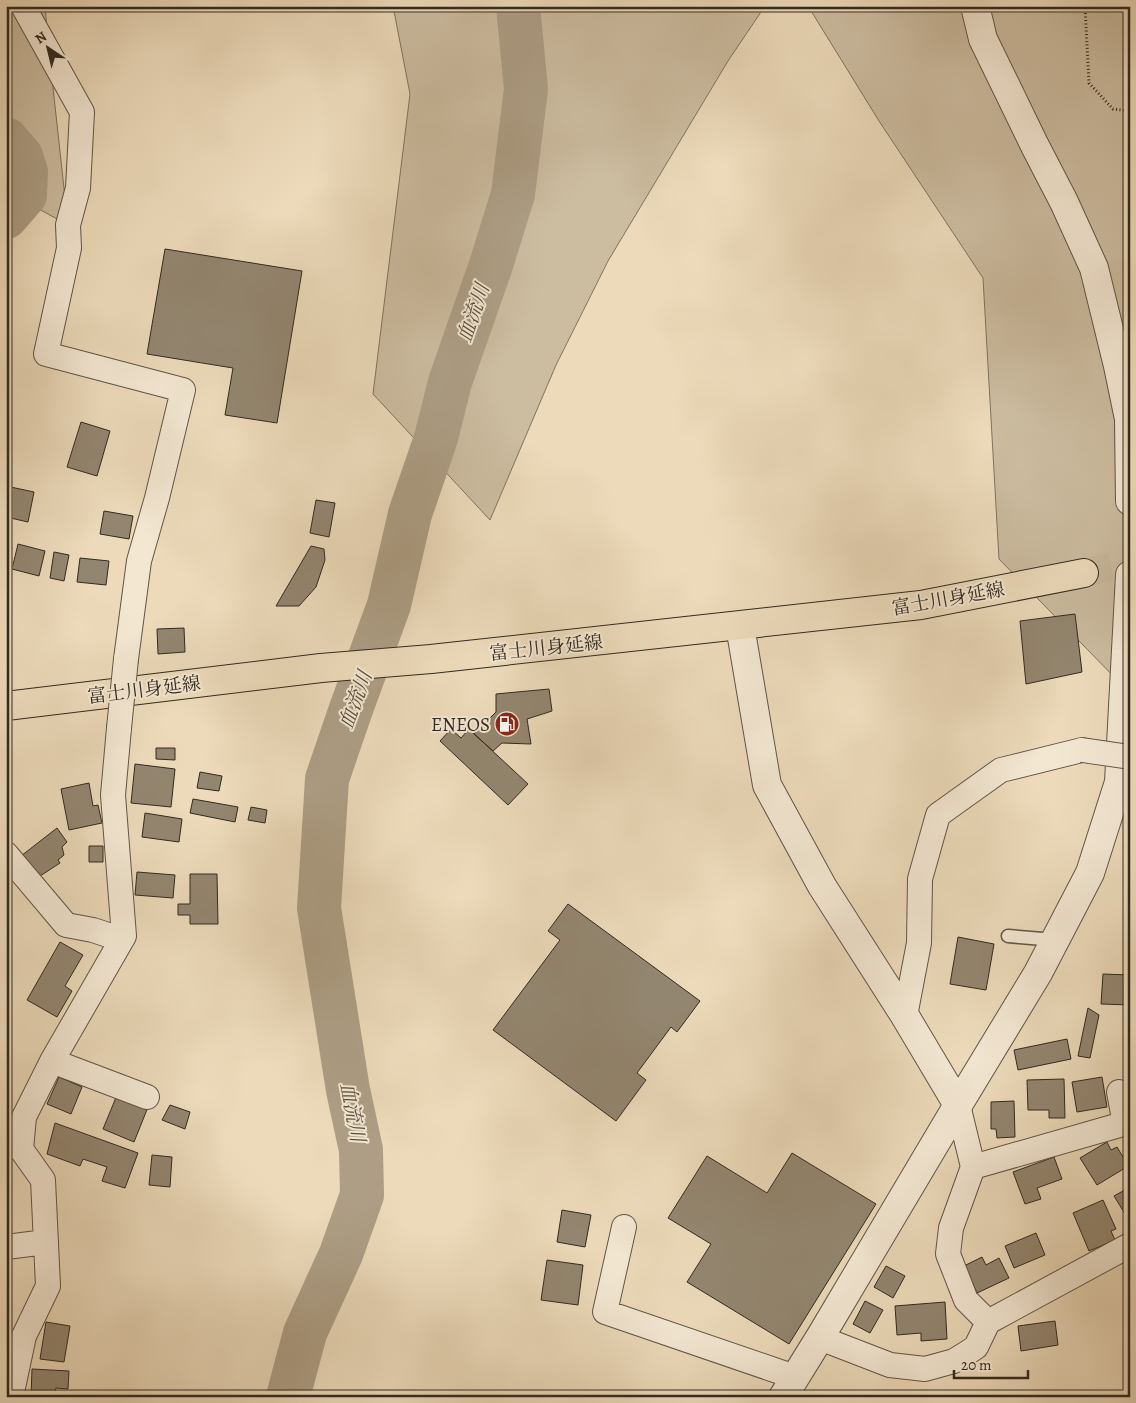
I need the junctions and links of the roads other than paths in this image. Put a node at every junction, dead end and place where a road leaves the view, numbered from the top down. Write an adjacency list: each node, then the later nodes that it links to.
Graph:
1 (23, 6): 10 (street, bridge)
2 (975, 6): 3 (street)
3 (1130, 501)
4 (1084, 573): 6 (main road, 富士川身延線)
5 (1130, 575): 12 (street)
6 (740, 626): 7 (main road, 富士川身延線); 13 (street)
7 (6, 706)
8 (1130, 757): 13 (street, bridge)
9 (6, 854): 10 (street)
10 (124, 936): 14 (street)
11 (1008, 936): 12 (lane)
12 (1056, 940): 17 (street)
13 (905, 1016): 17 (street)
14 (52, 1061): 16 (street); 19 (street)
15 (1119, 1092): 18 (street)
16 (147, 1097)
17 (958, 1105): 20 (street); 26 (street)
18 (1127, 1123): 20 (street)
19 (14, 1147): 22 (street)
20 (972, 1167): 25 (street)
21 (624, 1227): 27 (street)
22 (46, 1242): 24 (street); 28 (street)
23 (1129, 1246): 25 (street)
24 (6, 1247)
25 (988, 1322): 26 (street)
26 (820, 1338): 27 (street)
27 (789, 1387)
28 (11, 1397)

